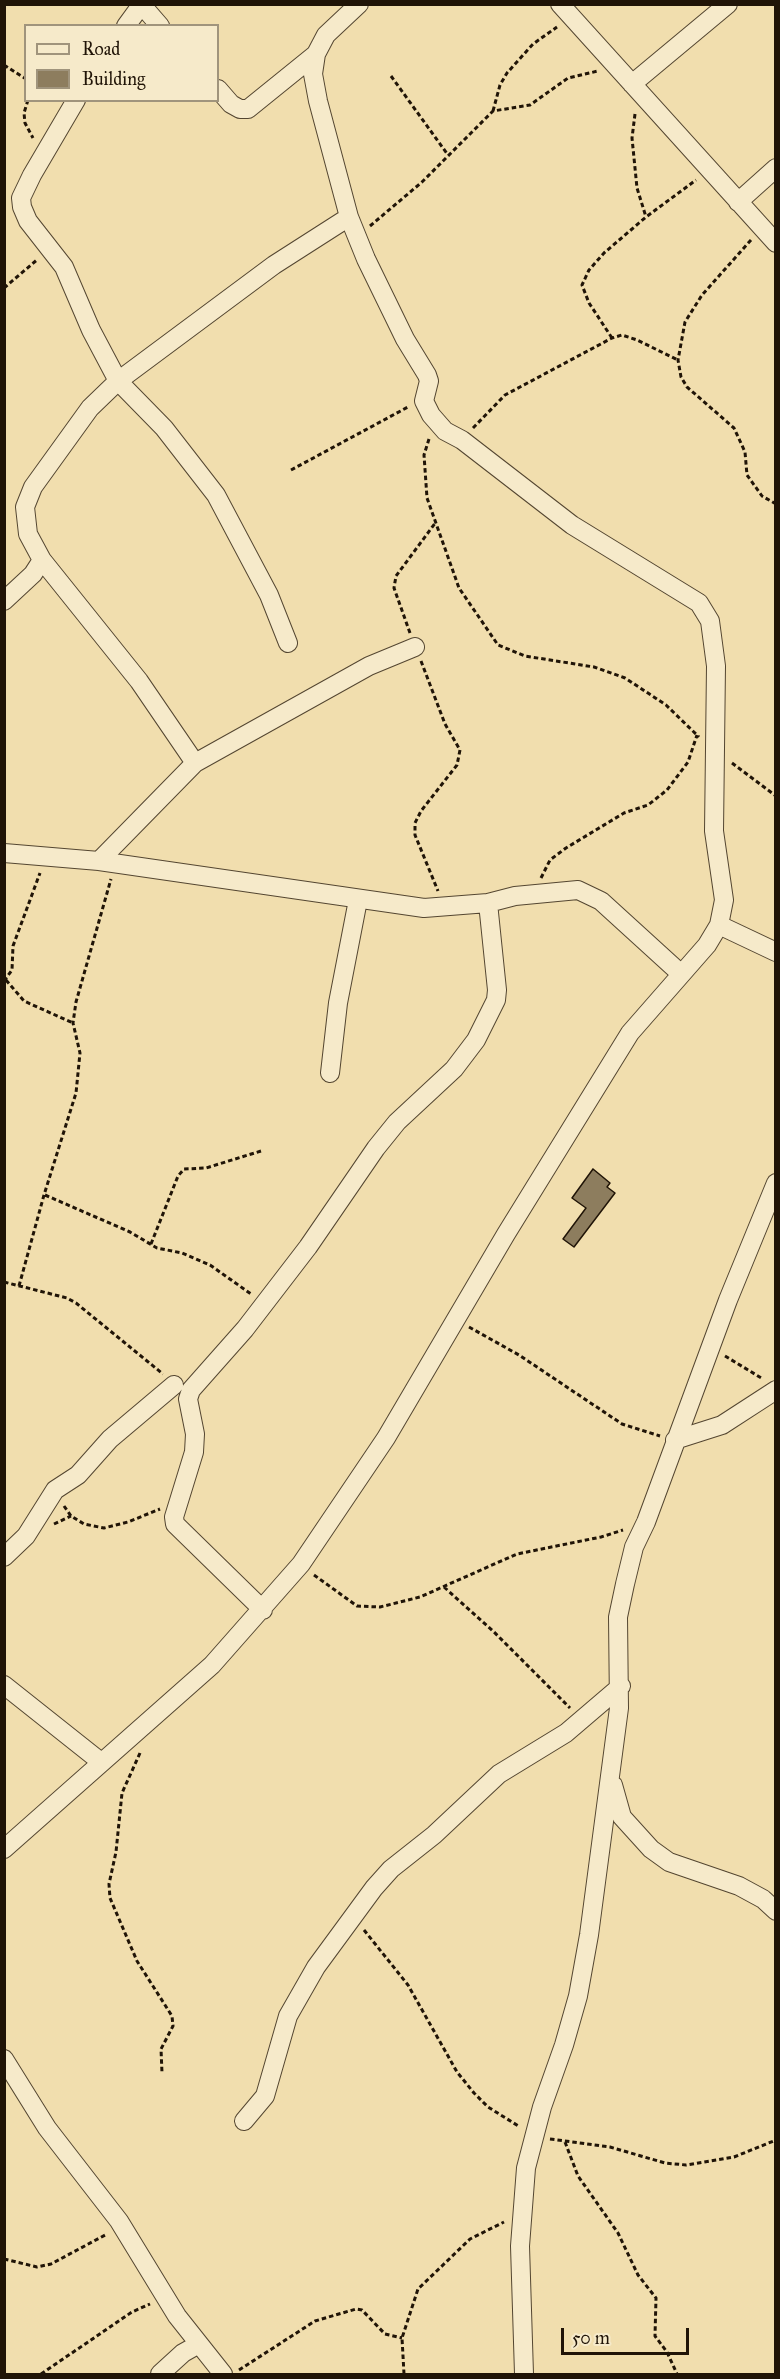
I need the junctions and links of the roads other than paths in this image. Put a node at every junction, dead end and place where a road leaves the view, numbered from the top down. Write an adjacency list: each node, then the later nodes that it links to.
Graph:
1 (728, 4): 8 (street)
2 (142, 5): 5 (street); 6 (street)
3 (348, 8): 7 (street)
4 (565, 11): 8 (street)
5 (128, 24)
6 (158, 24)
7 (316, 54): 9 (street); 13 (street)
8 (635, 88): 12 (street)
9 (219, 91)
10 (75, 102): 15 (street)
11 (776, 168): 12 (street)
12 (738, 202): 14 (street)
13 (349, 217): 15 (street); 25 (street)
14 (776, 243)
15 (118, 381): 16 (street); 18 (street)
16 (42, 560): 17 (street); 20 (street)
17 (4, 601)
18 (288, 643)
19 (415, 646): 20 (street)
20 (195, 763): 22 (street)
21 (4, 853): 22 (street)
22 (108, 862): 23 (street)
23 (358, 900): 24 (street); 28 (street)
24 (488, 903): 27 (street); 34 (street)
25 (719, 925): 26 (street); 27 (street)
26 (776, 952)
27 (680, 973): 34 (street)
28 (330, 1073)
29 (776, 1183): 32 (street)
30 (174, 1385): 33 (street)
31 (771, 1385): 32 (street)
32 (675, 1440): 36 (street)
33 (4, 1557)
34 (262, 1610): 37 (street)
35 (4, 1684): 37 (street)
36 (621, 1686): 38 (street); 42 (street)
37 (101, 1762): 39 (street)
38 (611, 1778): 40 (street); 46 (street)
39 (4, 1850)
40 (776, 1911)
41 (4, 2059): 43 (street)
42 (244, 2121)
43 (199, 2344): 44 (street); 45 (street)
44 (160, 2374)
45 (223, 2374)
46 (524, 2374)

